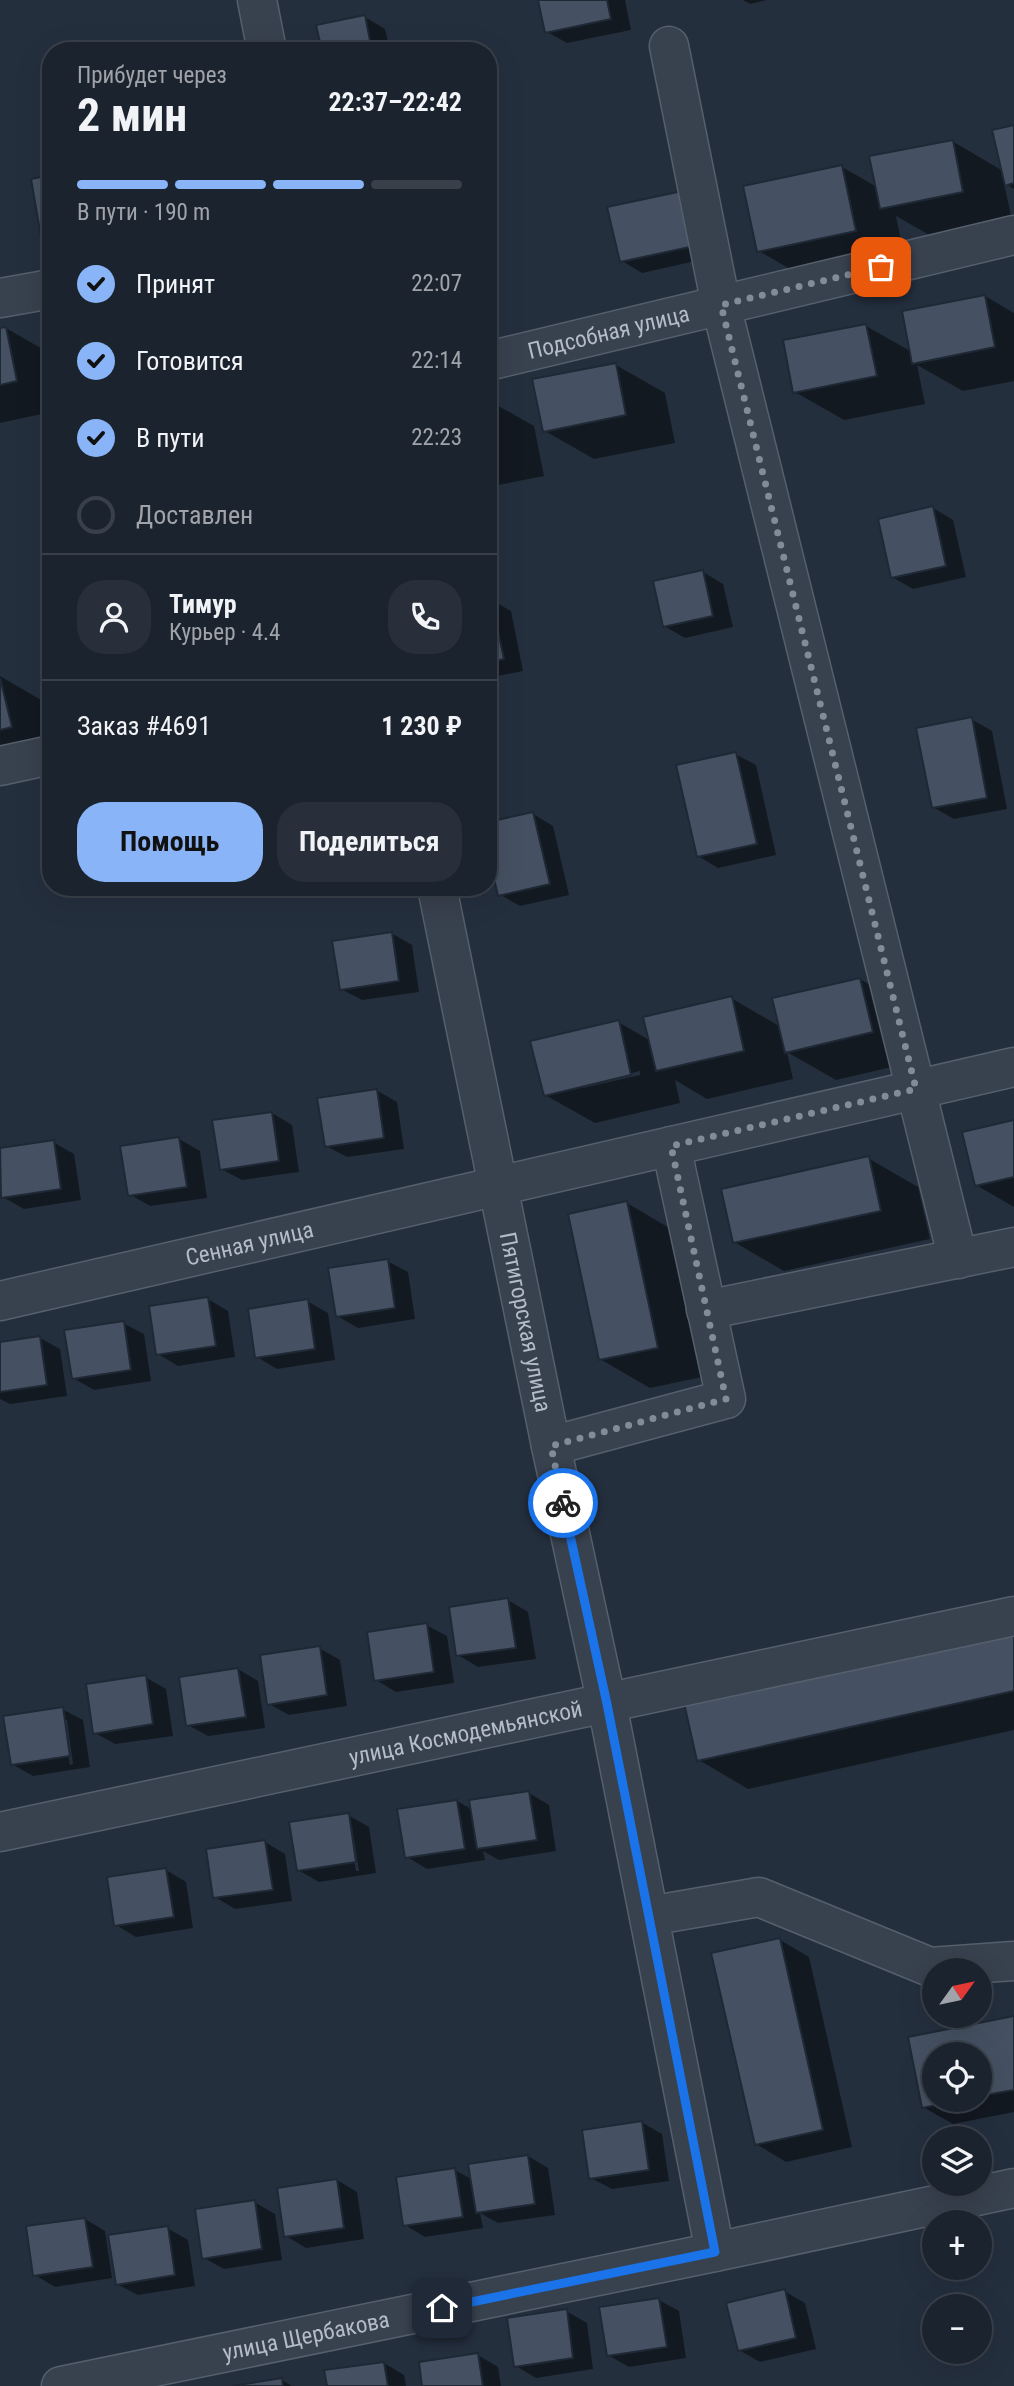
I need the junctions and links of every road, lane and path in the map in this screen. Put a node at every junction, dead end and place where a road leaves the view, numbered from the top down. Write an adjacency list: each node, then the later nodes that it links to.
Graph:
1 (257, 0): 2 (street)
2 (265, 42)
3 (669, 46): 7 (street)
4 (1014, 235): 7 (street, Подсобная улица)
5 (42, 291): 6 (street)
6 (0, 298)
7 (721, 305): 8 (street, Подсобная улица); 13 (street)
8 (497, 359)
9 (42, 757): 10 (street)
10 (0, 766)
11 (439, 896): 15 (street, Пятигорская улица)
12 (1014, 1067): 13 (street, Сенная улица)
13 (916, 1089): 14 (street, Сенная улица); 17 (street)
14 (671, 1146): 15 (street, Сенная улица); 19 (street)
15 (498, 1186): 18 (street, Сенная улица); 20 (street, Пятигорская улица)
16 (1014, 1247): 17 (street)
17 (958, 1259): 19 (street)
18 (0, 1301)
19 (706, 1310): 20 (street)
20 (551, 1446): 22 (street, Пятигорская улица)
21 (1014, 1616): 22 (street, улица Космодемьянской)
22 (607, 1704): 23 (street, улица Космодемьянской); 24 (street, Пятигорская улица)
23 (0, 1832)
24 (649, 1916): 25 (street); 27 (street, Пятигорская улица)
25 (1014, 1961)
26 (1014, 2189): 27 (street, улица Щербакова)
27 (715, 2252): 28 (street, улица Щербакова)
28 (61, 2386)

